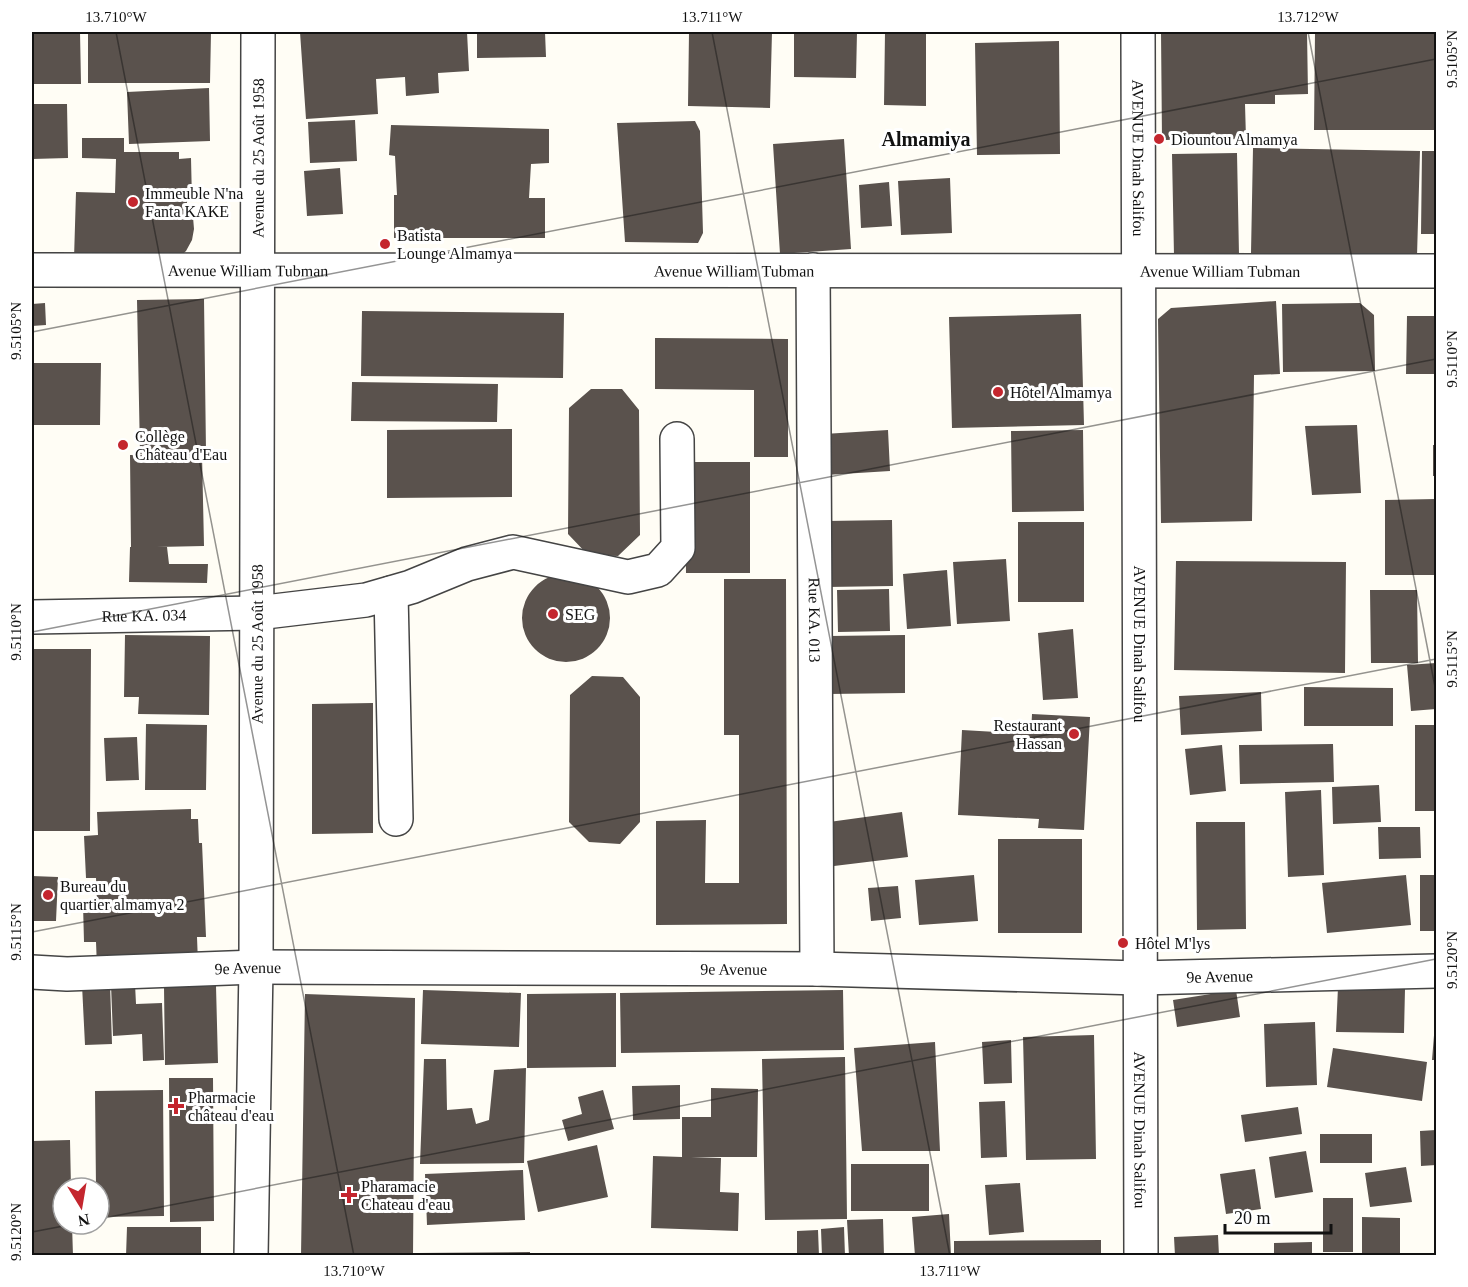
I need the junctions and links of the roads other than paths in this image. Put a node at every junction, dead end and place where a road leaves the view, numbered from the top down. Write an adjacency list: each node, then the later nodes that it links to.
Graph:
1 (258, 32): 4 (street, Avenue du 25 Août 1958)
2 (1138, 32): 6 (street, AVENUE Dinah Salifou)
3 (32, 270): 4 (street, Avenue William Tubman)
4 (257, 270): 5 (street, Avenue William Tubman); 10 (street, Avenue du 25 Août 1958)
5 (813, 270): 6 (street, Avenue William Tubman); 14 (street, Rue KA. 013)
6 (1140, 270): 7 (street, Avenue William Tubman); 17 (street, AVENUE Dinah Salifou)
7 (1437, 271)
8 (677, 439): 9 (street, Rue KA. 034)
9 (391, 593): 10 (street, Rue KA. 034); 12 (street)
10 (257, 613): 11 (street, Rue KA. 034); 13 (street, Avenue du 25 Août 1958)
11 (32, 617)
12 (396, 819)
13 (256, 967): 14 (street, 9e Avenue); 16 (street, 9e Avenue); 18 (street, Avenue du 25 Août 1958)
14 (817, 969): 17 (street, 9e Avenue)
15 (1437, 971): 17 (street, 9e Avenue)
16 (32, 972)
17 (1139, 978): 19 (street, AVENUE Dinah Salifou)
18 (251, 1256)
19 (1141, 1256)

